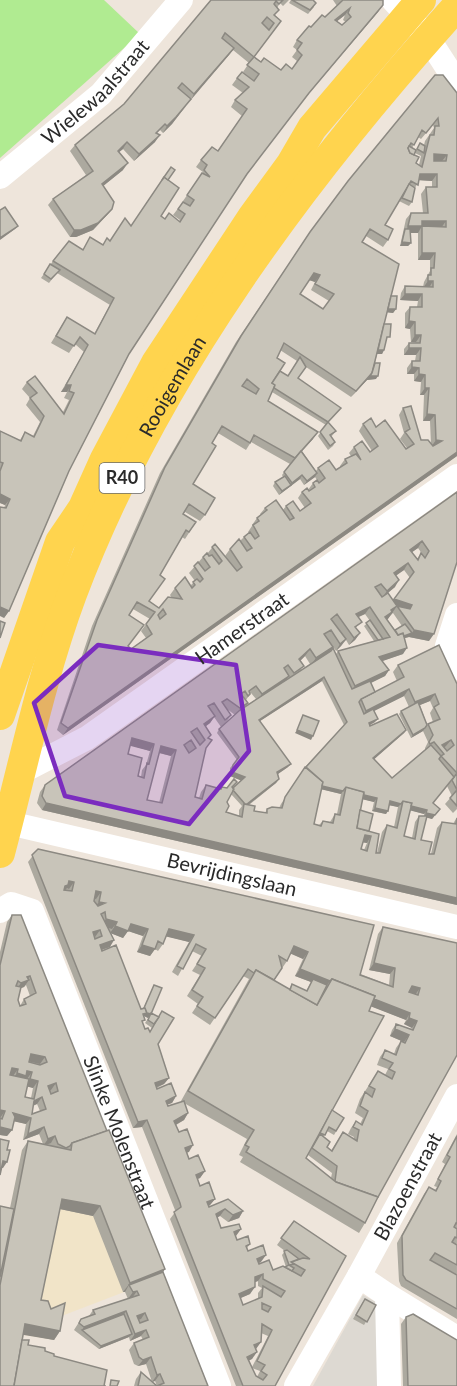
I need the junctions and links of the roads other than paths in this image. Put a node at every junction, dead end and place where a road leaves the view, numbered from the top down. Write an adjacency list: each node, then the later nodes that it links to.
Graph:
1 (181, 0): 6 (street, Wielewaalstraat)
2 (407, 5): 4 (street, Rooigemlaan); 10 (main road, Rooigemlaan / R40)
3 (457, 6): 4 (main road, Rooigemlaan / R40)
4 (428, 38): 5 (street); 11 (main road, Rooigemlaan / R40)
5 (457, 82)
6 (0, 177)
7 (457, 476): 11 (street, Hamerstraat)
8 (457, 615): 9 (street)
9 (457, 668)
10 (0, 715)
11 (21, 772): 12 (main road, Rooigemlaan / R40)
12 (4, 822): 13 (main road, Rooigemlaan / R40); 15 (street, Bevrijdingslaan)
13 (0, 853)
14 (0, 911): 20 (street, Slinke Molenstraat)
15 (457, 927)
16 (457, 1096): 17 (street, Blazoenstraat)
17 (359, 1276): 18 (street); 21 (street, Blazoenstraat)
18 (387, 1295): 19 (street); 22 (street)
19 (457, 1338)
20 (219, 1386)
21 (296, 1386)
22 (389, 1386)

